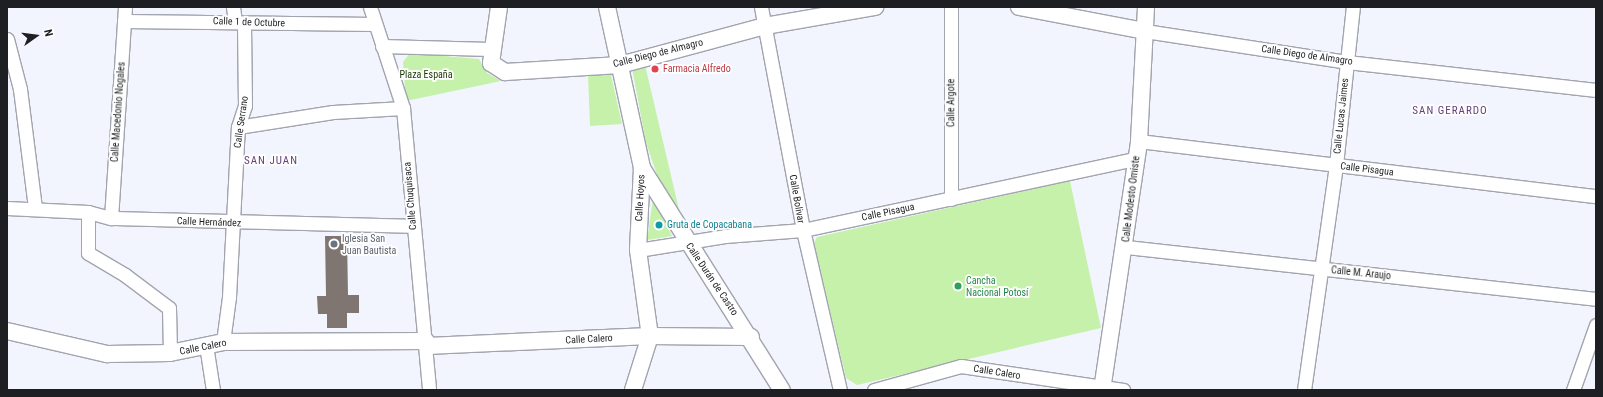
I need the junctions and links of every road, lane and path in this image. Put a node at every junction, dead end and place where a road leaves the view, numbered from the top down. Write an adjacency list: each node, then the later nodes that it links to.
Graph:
1 (125, 7): 12 (street, Calle Macedonio Nogales)
2 (233, 7): 13 (street, Calle Serrano)
3 (370, 7): 14 (street, Calle Chuquisaca)
4 (499, 7): 19 (main road)
5 (607, 7): 21 (main road, Calle Hoyos)
6 (761, 7): 15 (street, Calle Bolivar)
7 (875, 7): 15 (main road, Calle Diego de Almagro)
8 (951, 7): 31 (street, Calle Argote)
9 (1019, 7): 16 (main road, Calle Diego de Almagro)
10 (1146, 7): 16 (main road, Calle Modesto Omiste)
11 (1353, 7): 20 (street, Calle Lucas Jaimes)
12 (124, 21): 13 (street, Calle 1 de Octubre); 35 (street, Calle Macedonio Nogales)
13 (239, 22): 14 (street, Calle 1 de Octubre); 25 (street, Calle Serrano)
14 (375, 24): 18 (street, Calle Chuquisaca)
15 (765, 26): 21 (main road, Calle Diego de Almagro); 38 (street, Calle Bolivar)
16 (1145, 31): 20 (street, Calle Diego de Almagro); 26 (main road, Calle Modesto Omiste)
17 (7, 38): 23 (street)
18 (382, 46): 19 (street); 24 (street, Calle Chuquisaca)
19 (490, 49): 21 (main road, Calle Diego de Almagro)
20 (1347, 62): 22 (street, Calle Diego de Almagro); 28 (street, Calle Lucas Jaimes)
21 (620, 65): 29 (main road, Calle Hoyos)
22 (1596, 90)
23 (13, 91): 33 (street)
24 (403, 108): 25 (street); 37 (street, Calle Chuquisaca)
25 (238, 127): 36 (street, Calle Serrano)
26 (1139, 141): 27 (main road, Calle Modesto Omiste); 28 (street, Calle Pisagua)
27 (1135, 159): 31 (street, Calle Pisagua); 40 (main road, Calle Modesto Omiste)
28 (1336, 165): 30 (street, Calle Pisagua); 42 (street, Calle Lucas Jaimes)
29 (642, 168): 39 (main road, Calle Durán de Castro); 41 (main road, Calle Hoyos)
30 (1596, 196)
31 (951, 199): 38 (street, Calle Pisagua)
32 (7, 208): 33 (street, Calle Hernández)
33 (35, 208): 34 (street, Calle Hernández)
34 (88, 212): 35 (street, Calle Hernández); 51 (street)
35 (111, 218): 36 (street, Calle Hernández)
36 (233, 223): 37 (street, Calle Hernández); 48 (street, Calle Serrano)
37 (412, 226): 49 (street, Calle Chuquisaca)
38 (803, 230): 39 (street, Calle Pisagua); 57 (street, Calle Bolivar)
39 (686, 241): 41 (street, Calle Pisagua); 47 (main road, Calle Durán de Castro)
40 (1126, 247): 42 (street, Calle M. Araujo); 52 (main road, Calle Modesto Omiste)
41 (638, 250): 46 (main road, Calle Hoyos)
42 (1321, 269): 43 (street, Calle M. Araujo); 60 (street, Calle Lucas Jaimes)
43 (1596, 299)
44 (1596, 325): 61 (street)
45 (7, 331): 51 (main road, Calle Calero)
46 (650, 336): 47 (main road, Calle Calero); 49 (main road, Calle Calero); 55 (main road, Calle Hoyos)
47 (751, 337): 56 (main road, Calle Durán de Castro)
48 (223, 342): 49 (main road, Calle Calero); 50 (main road, Calle Calero)
49 (426, 344): 54 (street, Calle Chuquisaca)
50 (206, 345): 51 (main road, Calle Calero); 53 (street)
51 (170, 353)
52 (1102, 389): 58 (street, Calle Calero); 59 (street, Calle Calero)
53 (213, 390)
54 (429, 390)
55 (633, 390)
56 (782, 390)
57 (840, 390)
58 (874, 390)
59 (1123, 390)
60 (1304, 390)
61 (1573, 390)

